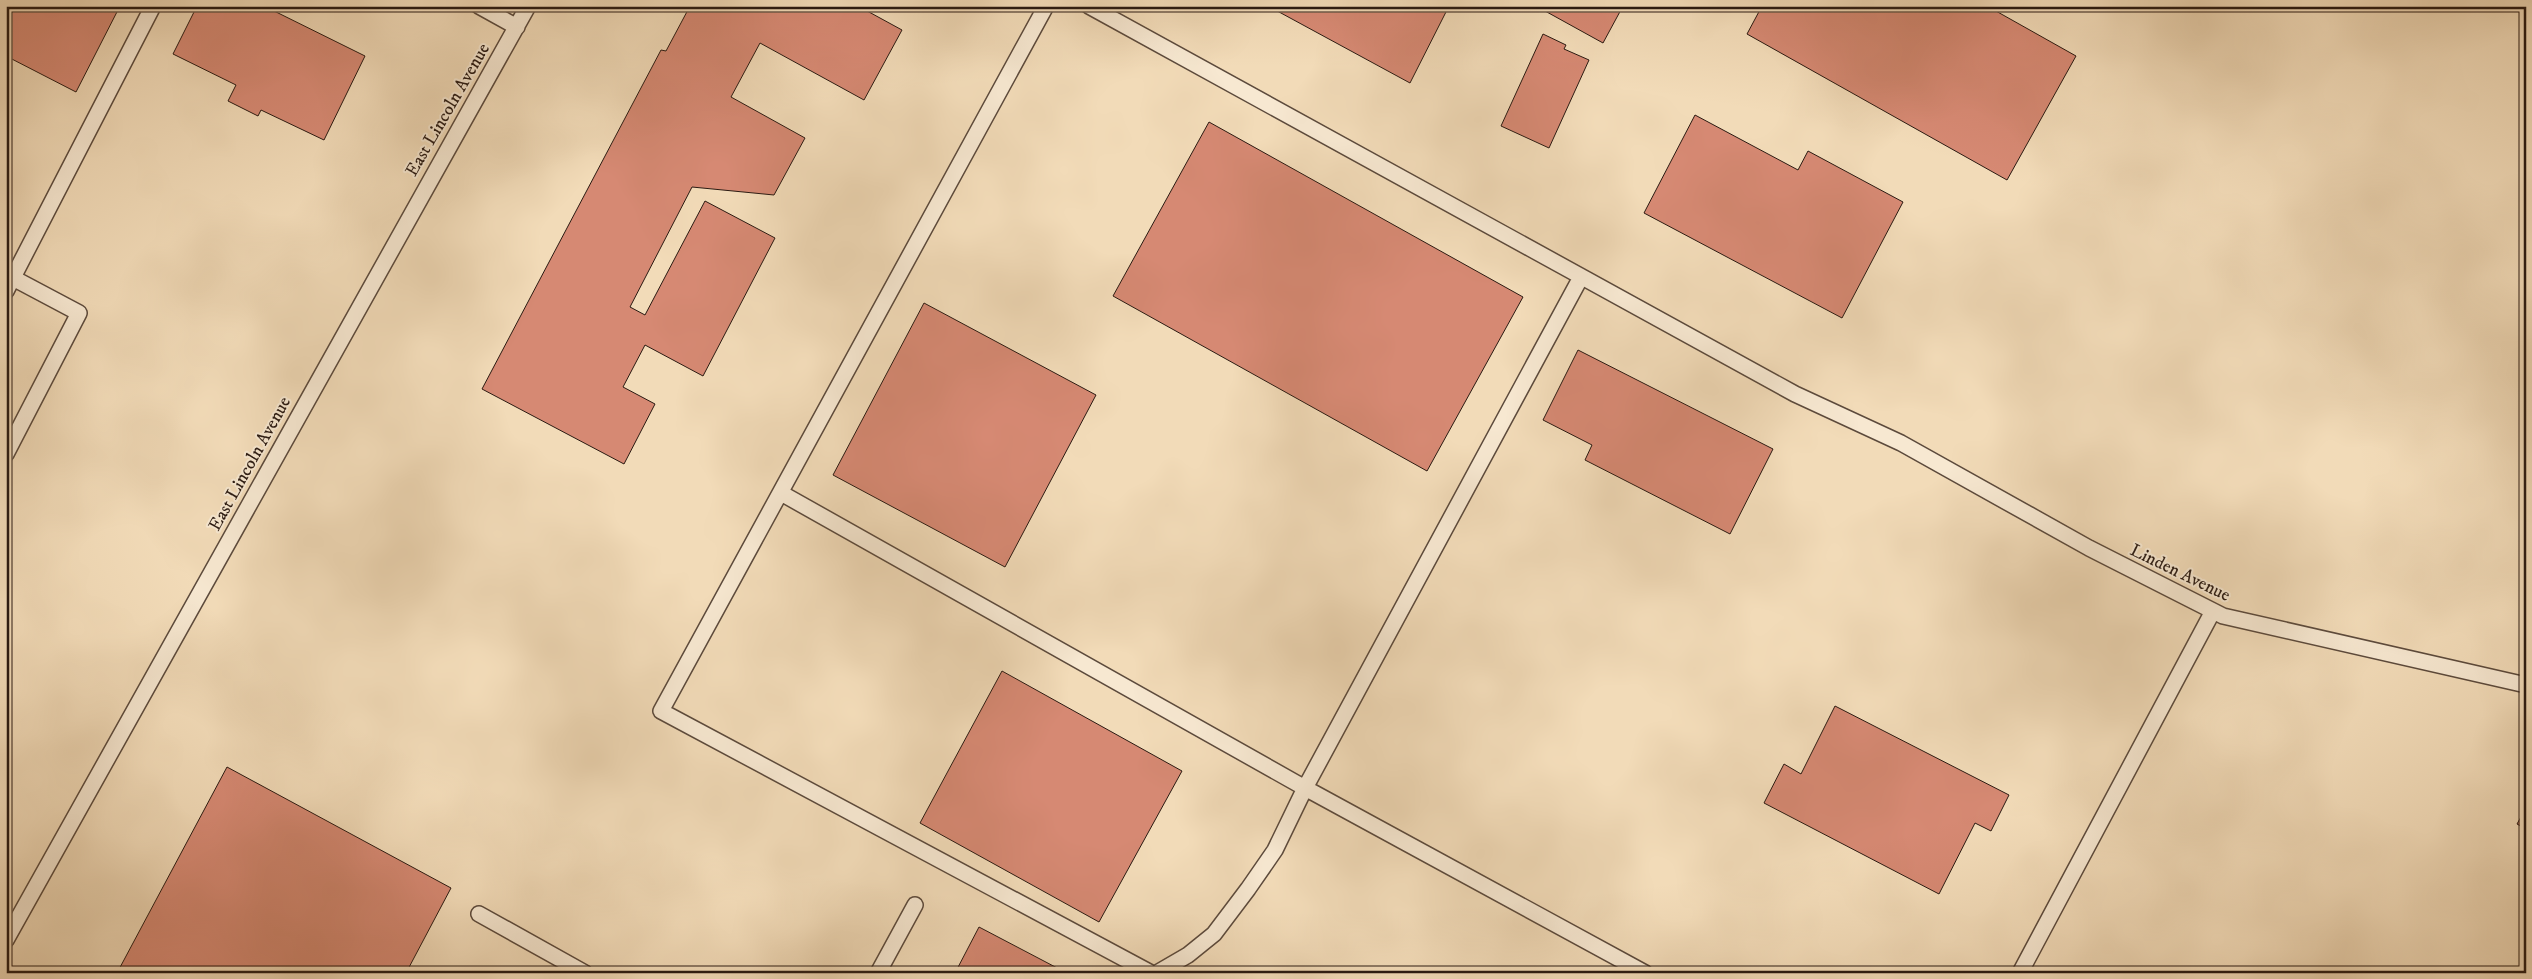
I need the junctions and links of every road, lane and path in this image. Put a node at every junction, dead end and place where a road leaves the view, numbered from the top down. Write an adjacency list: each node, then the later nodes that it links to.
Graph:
1 (153, 6): 8 (lane)
2 (479, 6): 6 (lane)
3 (528, 6): 6 (lane, East Lincoln Avenue)
4 (1046, 6): 10 (lane)
5 (1090, 6): 7 (lane, Linden Avenue)
6 (517, 27): 16 (lane, East Lincoln Avenue)
7 (1581, 277): 11 (lane, Linden Avenue); 13 (lane)
8 (10, 285): 9 (lane)
9 (6, 454)
10 (780, 493): 13 (lane); 19 (lane)
11 (2213, 612): 12 (lane, Linden Avenue); 22 (lane)
12 (2526, 685)
13 (1305, 788): 20 (lane); 21 (lane)
14 (915, 905): 18 (lane)
15 (479, 914): 17 (lane)
16 (6, 940)
17 (585, 973)
18 (878, 973)
19 (1151, 973)
20 (1157, 973)
21 (1645, 973)
22 (2020, 973)

